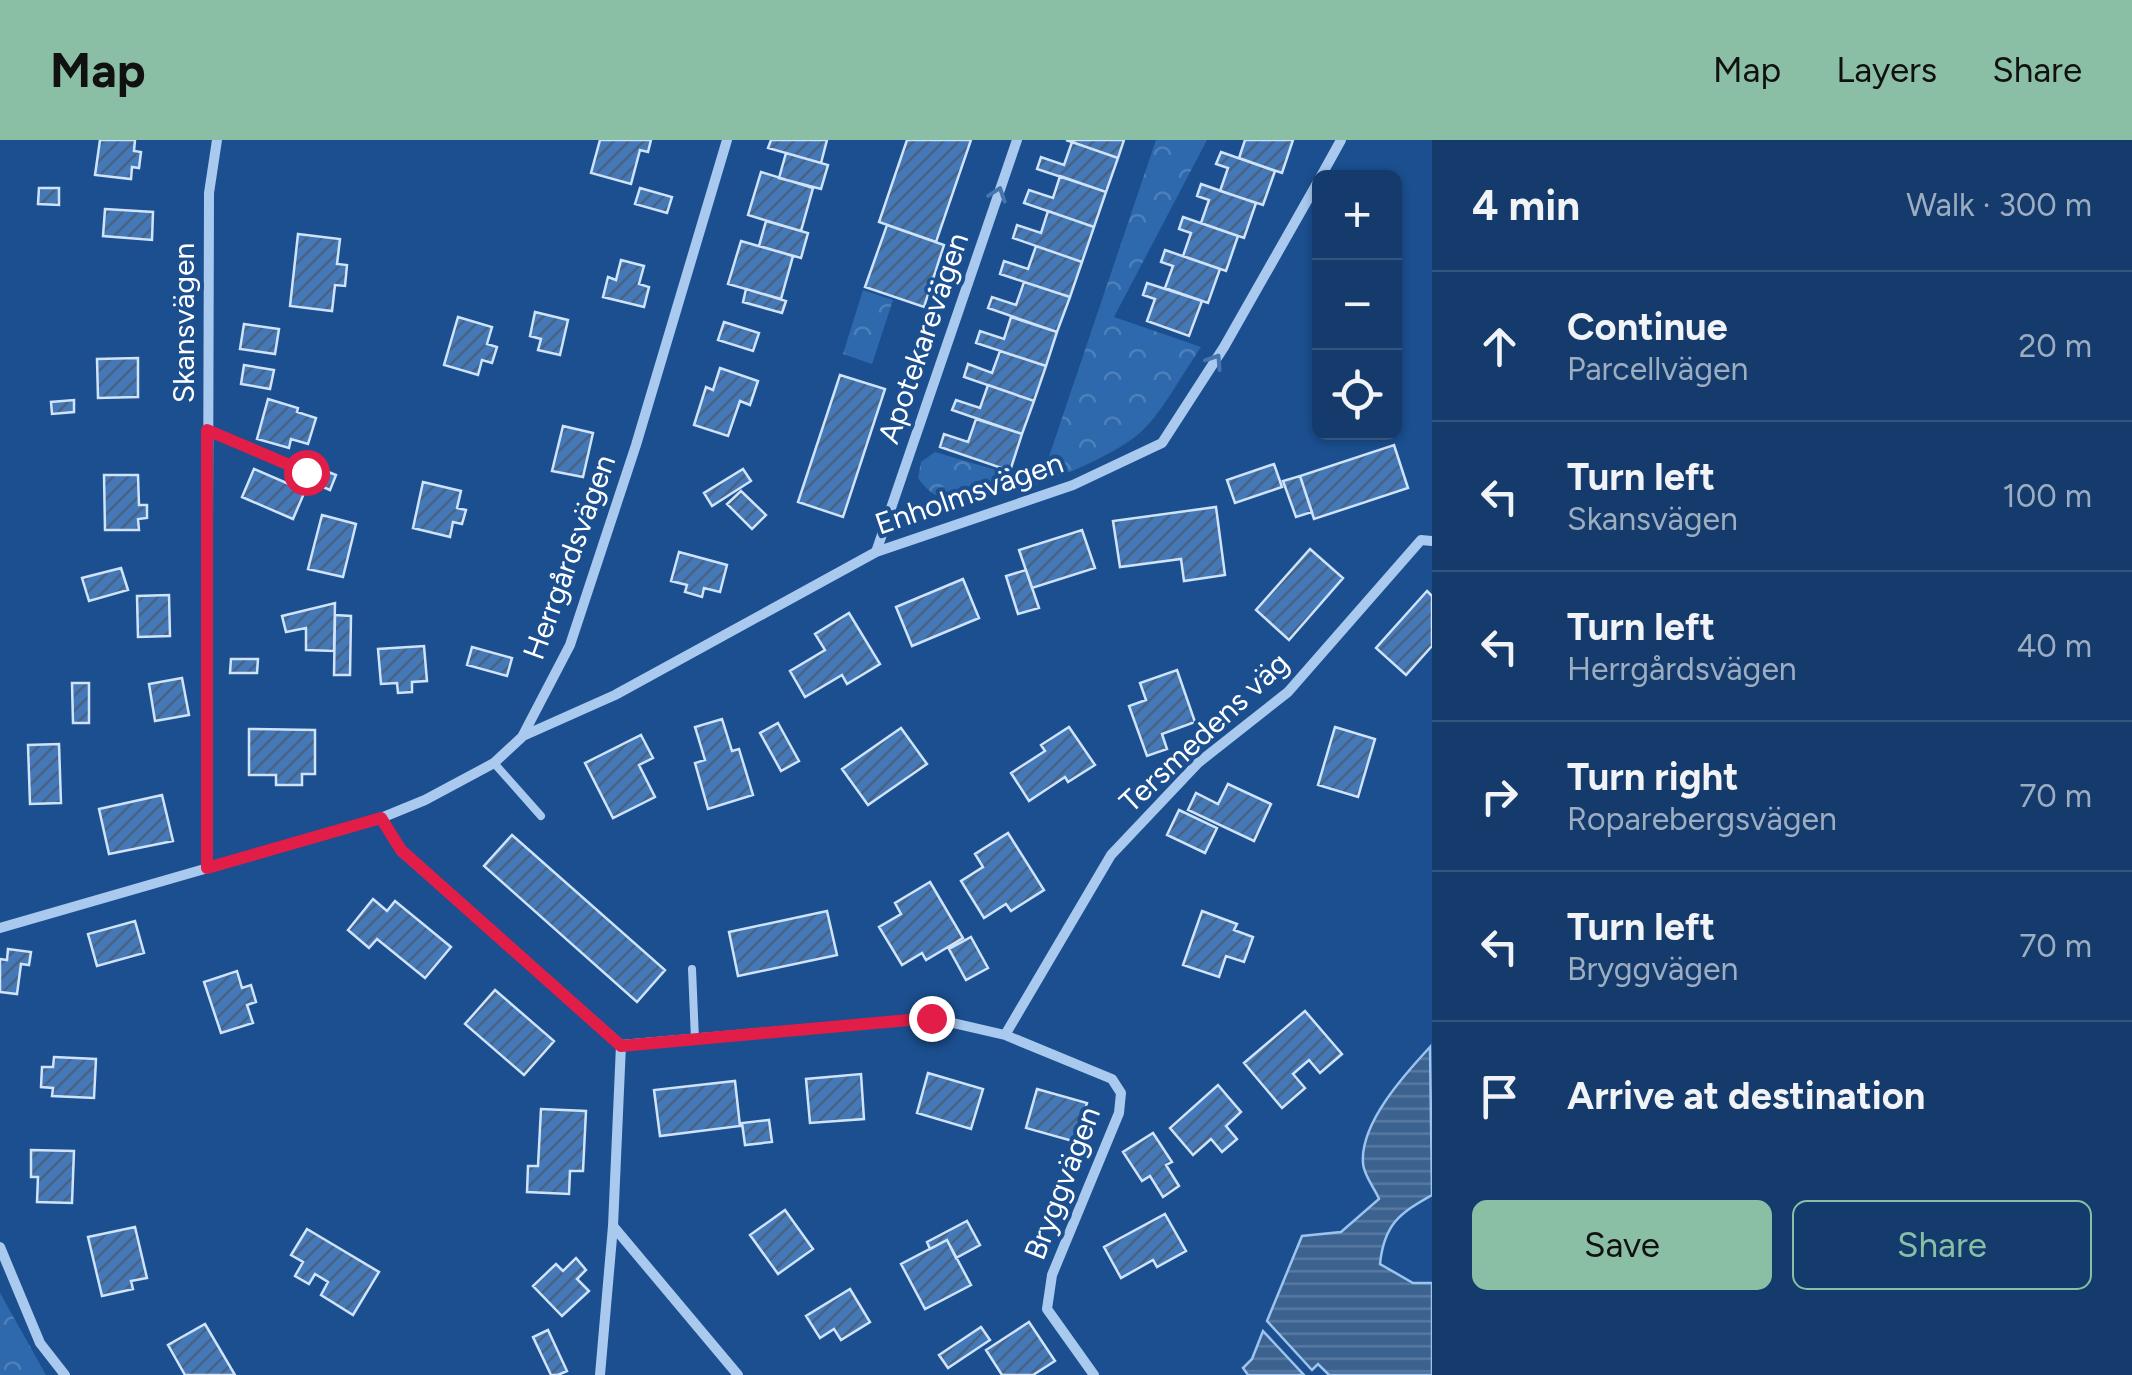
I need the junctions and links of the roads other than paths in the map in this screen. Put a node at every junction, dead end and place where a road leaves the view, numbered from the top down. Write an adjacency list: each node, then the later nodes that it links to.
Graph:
1 (217, 140): 7 (street, Skansvägen)
2 (727, 140): 11 (street, Herrgårdsvägen)
3 (1017, 140): 10 (street, Apotekarevägen, one-way to 3)
4 (1341, 140): 5 (street, Enholmsvägen)
5 (1324, 170)
6 (1312, 192): 10 (street, Enholmsvägen, one-way to 6)
7 (207, 430): 8 (lane); 15 (street, Skansvägen)
8 (306, 472)
9 (1432, 542): 18 (street, Tersmedens väg)
10 (876, 552): 11 (street, Enholmsvägen)
11 (522, 736): 12 (street, Herrgårdsvägen)
12 (494, 764): 13 (lane); 14 (street, Herrgårdsvägen)
13 (541, 816)
14 (381, 818): 15 (street, Herrgårdsvägen); 20 (street)
15 (207, 868): 16 (street, Herrgårdsvägen)
16 (0, 928)
17 (692, 969): 19 (lane)
18 (1005, 1035): 19 (street, Bryggvägen); 26 (street, Bryggvägen)
19 (694, 1039): 20 (street, Bryggvägen)
20 (621, 1046): 21 (street)
21 (613, 1226): 24 (street); 25 (street)
22 (0, 1247): 23 (street)
23 (64, 1375)
24 (600, 1375)
25 (738, 1375)
26 (1094, 1375)

